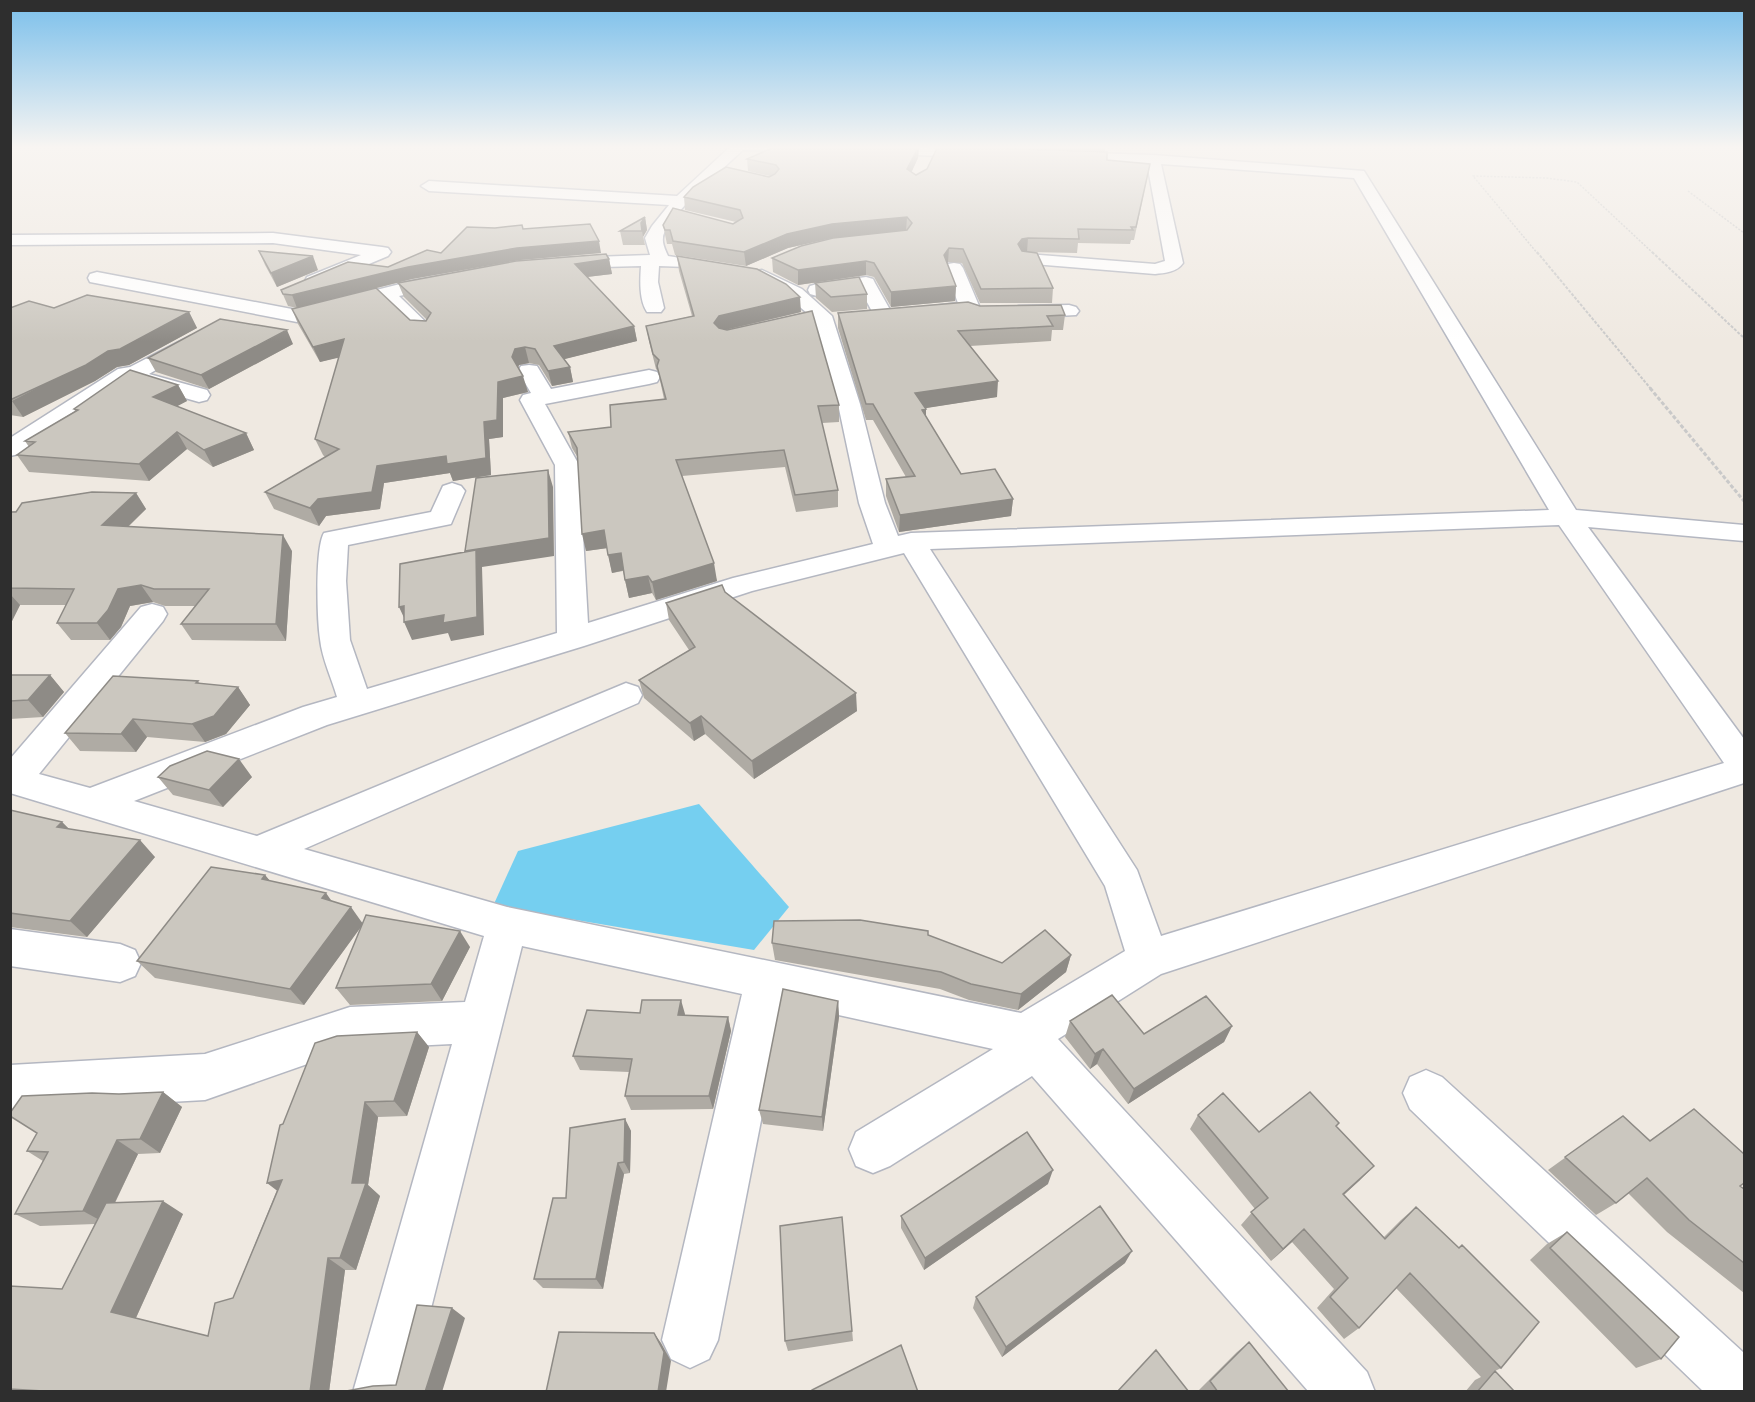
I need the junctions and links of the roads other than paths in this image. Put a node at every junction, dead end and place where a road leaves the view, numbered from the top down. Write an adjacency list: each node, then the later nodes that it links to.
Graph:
1 (673, 211): 10 (street)
2 (683, 211): 5 (street)
3 (1164, 211): 9 (street)
4 (1382, 211): 34 (street)
5 (692, 217)
6 (48, 239): 7 (street); 8 (street); 19 (street)
7 (10, 240)
8 (20, 256)
9 (1027, 259)
10 (655, 260): 12 (street); 13 (street); 20 (street)
11 (774, 263): 17 (street)
12 (542, 265)
13 (695, 265)
14 (954, 268): 21 (street)
15 (466, 277): 18 (street)
16 (97, 278): 19 (street)
17 (795, 292): 23 (street); 24 (street)
18 (386, 294): 19 (street); 26 (street)
19 (251, 308): 28 (street)
20 (654, 308)
21 (970, 308): 22 (street); 23 (street)
22 (1069, 311)
23 (883, 315): 24 (street)
24 (823, 318): 25 (street); 36 (street)
25 (795, 320)
26 (424, 330)
27 (529, 371): 31 (street)
28 (126, 374): 30 (street); 32 (street)
29 (649, 377): 31 (street)
30 (199, 394)
31 (545, 397): 38 (street)
32 (10, 449)
33 (452, 491): 40 (street)
34 (1567, 517): 35 (street); 36 (street); 41 (street)
35 (1744, 533)
36 (900, 545): 38 (street); 48 (street)
37 (152, 614): 43 (street)
38 (573, 639): 40 (street)
39 (626, 695): 45 (street)
40 (356, 704): 44 (street)
41 (1744, 765)
42 (1744, 770): 48 (street)
43 (12, 779): 44 (street)
44 (93, 802): 45 (street)
45 (261, 851): 46 (street)
46 (507, 925): 50 (street); 51 (street)
47 (10, 947): 49 (street)
48 (1148, 959): 52 (street)
49 (120, 963)
50 (767, 980): 52 (street); 56 (street)
51 (481, 1022): 53 (street); 58 (street)
52 (1031, 1042): 55 (street); 59 (street)
53 (10, 1088)
54 (1426, 1093): 57 (street)
55 (873, 1149)
56 (690, 1340)
57 (1744, 1390)
58 (381, 1392)
59 (1347, 1392)

